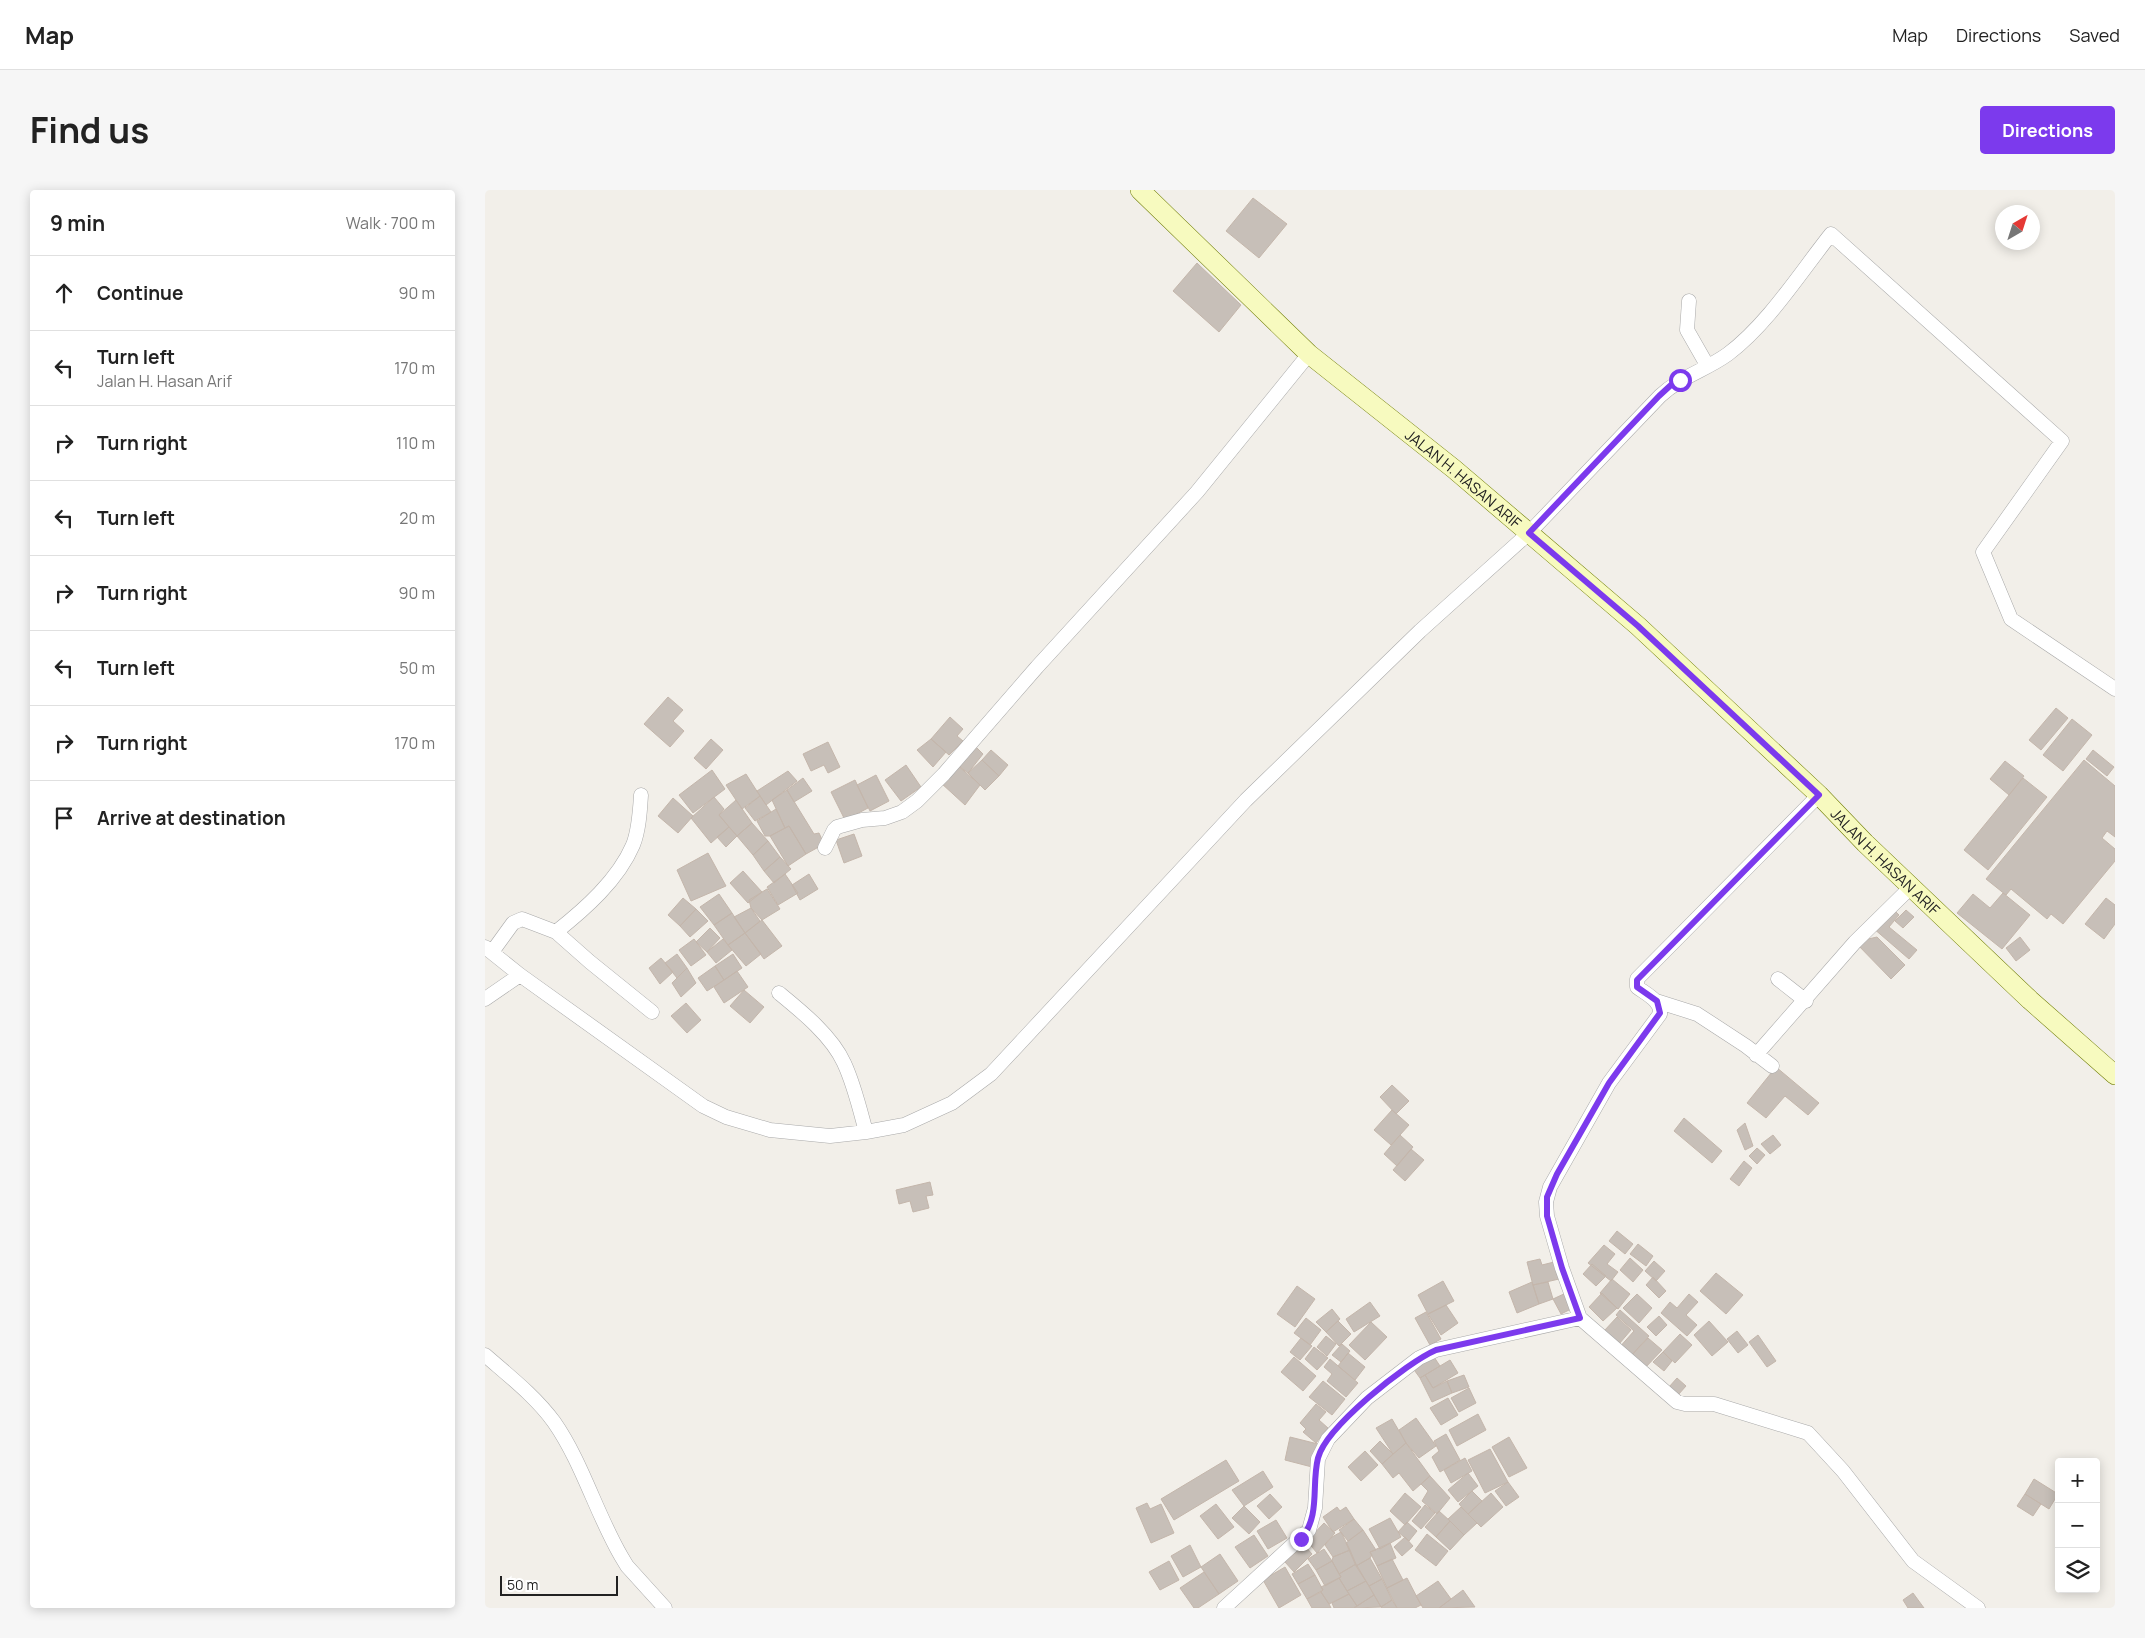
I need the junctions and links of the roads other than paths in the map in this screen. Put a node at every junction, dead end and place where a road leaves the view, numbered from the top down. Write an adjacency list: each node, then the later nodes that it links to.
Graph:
1 (1140, 190): 3 (main road, JALAN H. HASAN ARIF)
2 (1689, 301): 4 (street)
3 (1309, 354): 5 (main road, JALAN H. HASAN ARIF); 9 (street)
4 (1707, 366): 5 (street); 6 (street)
5 (1525, 530): 8 (main road, JALAN H. HASAN ARIF); 23 (street)
6 (2115, 689)
7 (641, 795): 11 (street)
8 (1819, 795): 10 (main road, JALAN H. HASAN ARIF); 18 (street)
9 (825, 848)
10 (1911, 887): 17 (street); 22 (main road, JALAN H. HASAN ARIF)
11 (556, 932): 12 (street); 19 (street)
12 (488, 950): 13 (street)
13 (520, 975): 16 (street); 23 (street)
14 (1778, 979): 17 (street)
15 (779, 993): 23 (street)
16 (485, 999)
17 (1806, 1000): 20 (street)
18 (1657, 1001): 20 (street); 24 (street)
19 (652, 1012)
20 (1757, 1055): 21 (street)
21 (1772, 1066)
22 (2115, 1075)
23 (864, 1127)
24 (1580, 1318): 27 (street); 28 (street)
25 (485, 1355): 26 (street)
26 (665, 1608)
27 (1224, 1608)
28 (1978, 1608)

